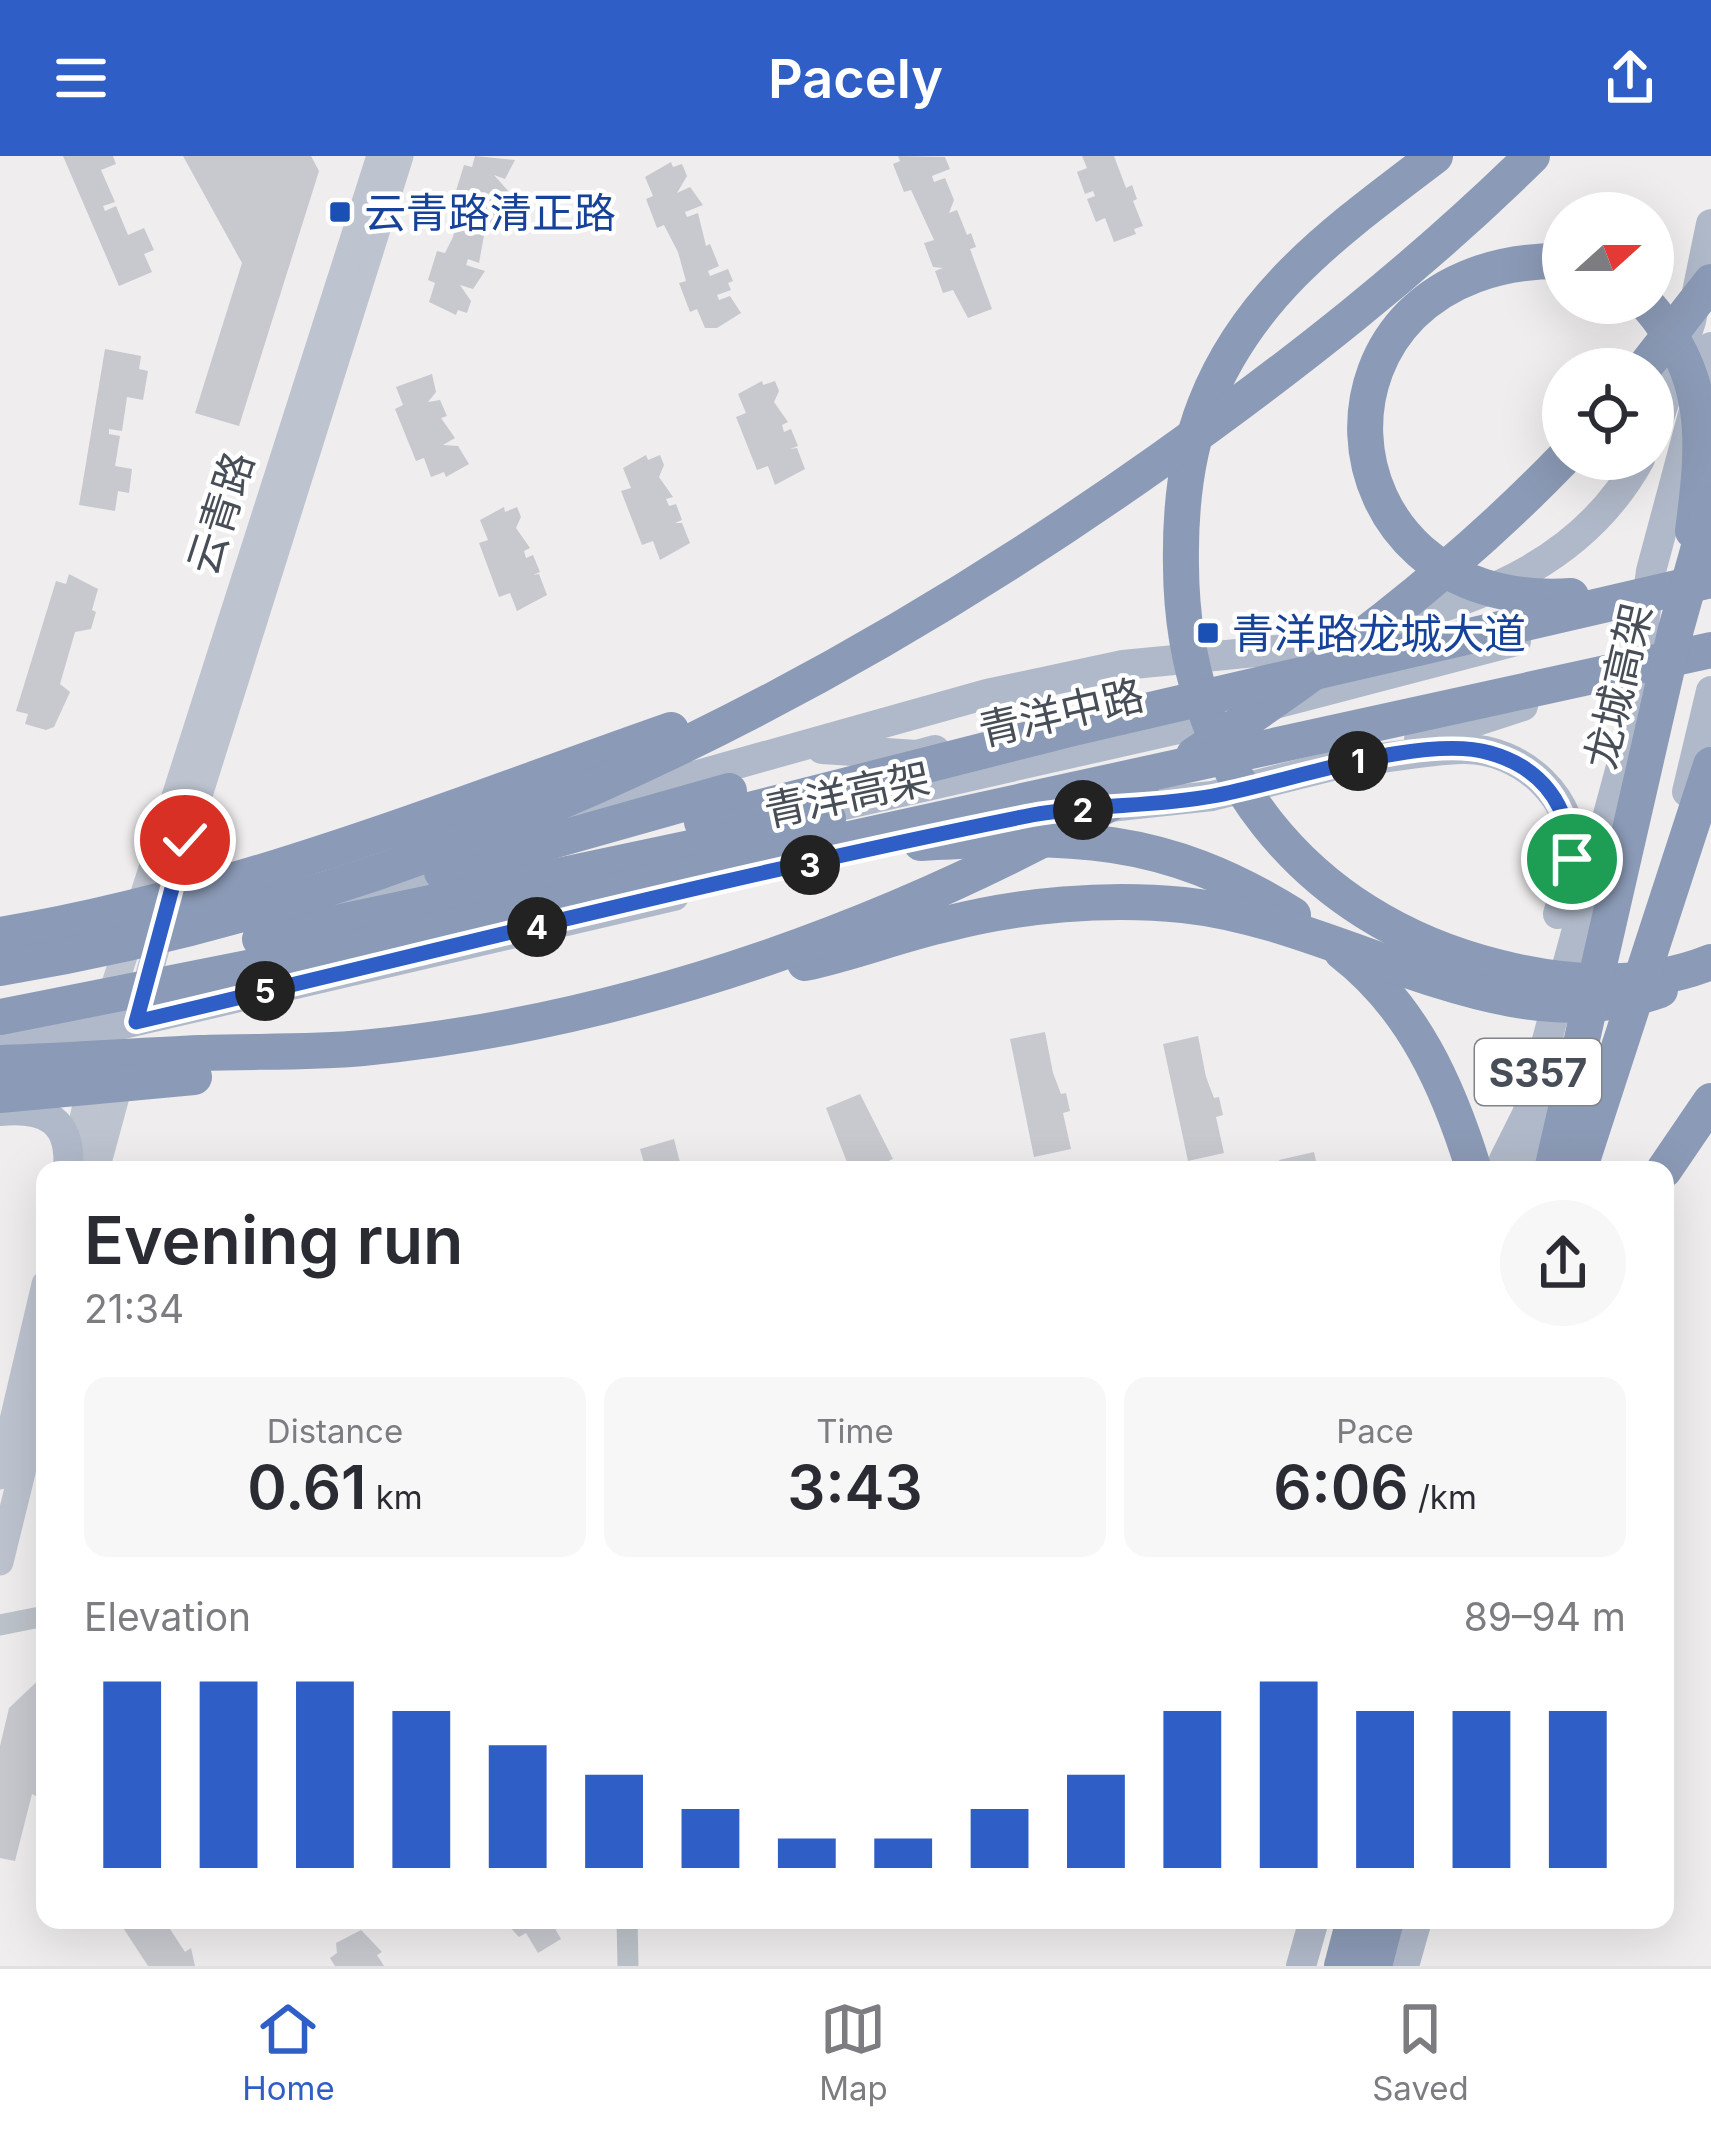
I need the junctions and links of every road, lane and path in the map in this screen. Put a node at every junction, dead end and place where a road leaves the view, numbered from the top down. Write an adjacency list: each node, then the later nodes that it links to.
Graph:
1 (380, 156): 37 (street, 云青路)
2 (400, 156): 37 (street, 云青路)
3 (1435, 156): 45 (highway)
4 (1532, 156): 24 (highway)
5 (1711, 224): 11 (main road)
6 (1542, 263): 16 (highway)
7 (1711, 281): 10 (highway)
8 (1665, 324): 19 (highway)
9 (1711, 347): 17 (main road, S357)
10 (1659, 348)
11 (1674, 372)
12 (1711, 461): 16 (main road)
13 (1542, 478): 50 (highway)
14 (1625, 480): 20 (main road)
15 (1711, 504): 19 (highway, 龙城高架)
16 (1705, 581): 17 (main road, 青洋中路); 22 (highway); 23 (main road)
17 (1647, 600): 18 (main road, 青洋中路); 25 (main road, S357)
18 (1580, 623): 20 (main road); 26 (main road, 青洋中路)
19 (1693, 627): 41 (highway, 青洋高架); 67 (highway, 龙城高架)
20 (1272, 649): 29 (main road)
21 (1711, 650): 35 (highway, 青洋高架)
22 (1414, 651): 34 (highway); 41 (highway)
23 (1711, 662): 25 (main road)
24 (837, 667): 40 (highway); 46 (highway)
25 (1637, 680): 28 (main road); 47 (main road, S357)
26 (1342, 687): 29 (main road); 34 (main road, 青洋中路)
27 (1711, 691): 38 (main road, S357)
28 (1523, 706): 30 (main road); 32 (main road)
29 (793, 747): 34 (main road)
30 (1352, 762): 32 (main road); 64 (main road)
31 (1711, 765): 68 (highway)
32 (1037, 814): 52 (main road)
33 (1711, 818): 38 (main road)
34 (408, 867): 36 (main road, 青洋中路)
35 (650, 883): 51 (highway, 青洋高架); 63 (highway)
36 (293, 897): 37 (main road); 42 (main road, 青洋中路)
37 (152, 907): 39 (main road); 42 (street); 43 (main road); 44 (street)
38 (1668, 910): 69 (main road, S357)
39 (0, 920)
40 (0, 935)
41 (252, 941): 49 (highway, 青洋高架)
42 (157, 946): 44 (main road, 青洋中路); 52 (street)
43 (0, 952)
44 (122, 954): 48 (main road, 青洋中路); 53 (street)
45 (1711, 965): 50 (highway)
46 (0, 968)
47 (1563, 968): 65 (main road, S357); 66 (main road)
48 (0, 981)
49 (0, 993)
50 (654, 995): 55 (highway)
51 (0, 1018)
52 (136, 1022): 53 (main road); 62 (street)
53 (102, 1030): 54 (main road); 56 (main road); 61 (street)
54 (0, 1043)
55 (362, 1048): 56 (highway); 57 (highway)
56 (0, 1063)
57 (0, 1094)
58 (1711, 1101): 70 (highway)
59 (0, 1111): 60 (main road)
60 (70, 1161)
61 (72, 1161)
62 (99, 1161)
63 (1471, 1161)
64 (1499, 1161)
65 (1502, 1161)
66 (1531, 1161)
67 (1554, 1161)
68 (1582, 1161)
69 (1596, 1161)
70 (1670, 1161)
71 (36, 1322): 73 (street)
72 (36, 1416): 74 (street)
73 (0, 1476)
74 (0, 1562)
75 (36, 1618): 76 (street)
76 (0, 1625)
77 (626, 1929): 82 (street)
78 (1311, 1929): 83 (main road)
79 (1352, 1929): 84 (highway)
80 (1384, 1929): 85 (highway)
81 (1414, 1929): 86 (main road)
82 (628, 1966)
83 (1301, 1966)
84 (1342, 1966)
85 (1374, 1966)
86 (1404, 1966)

